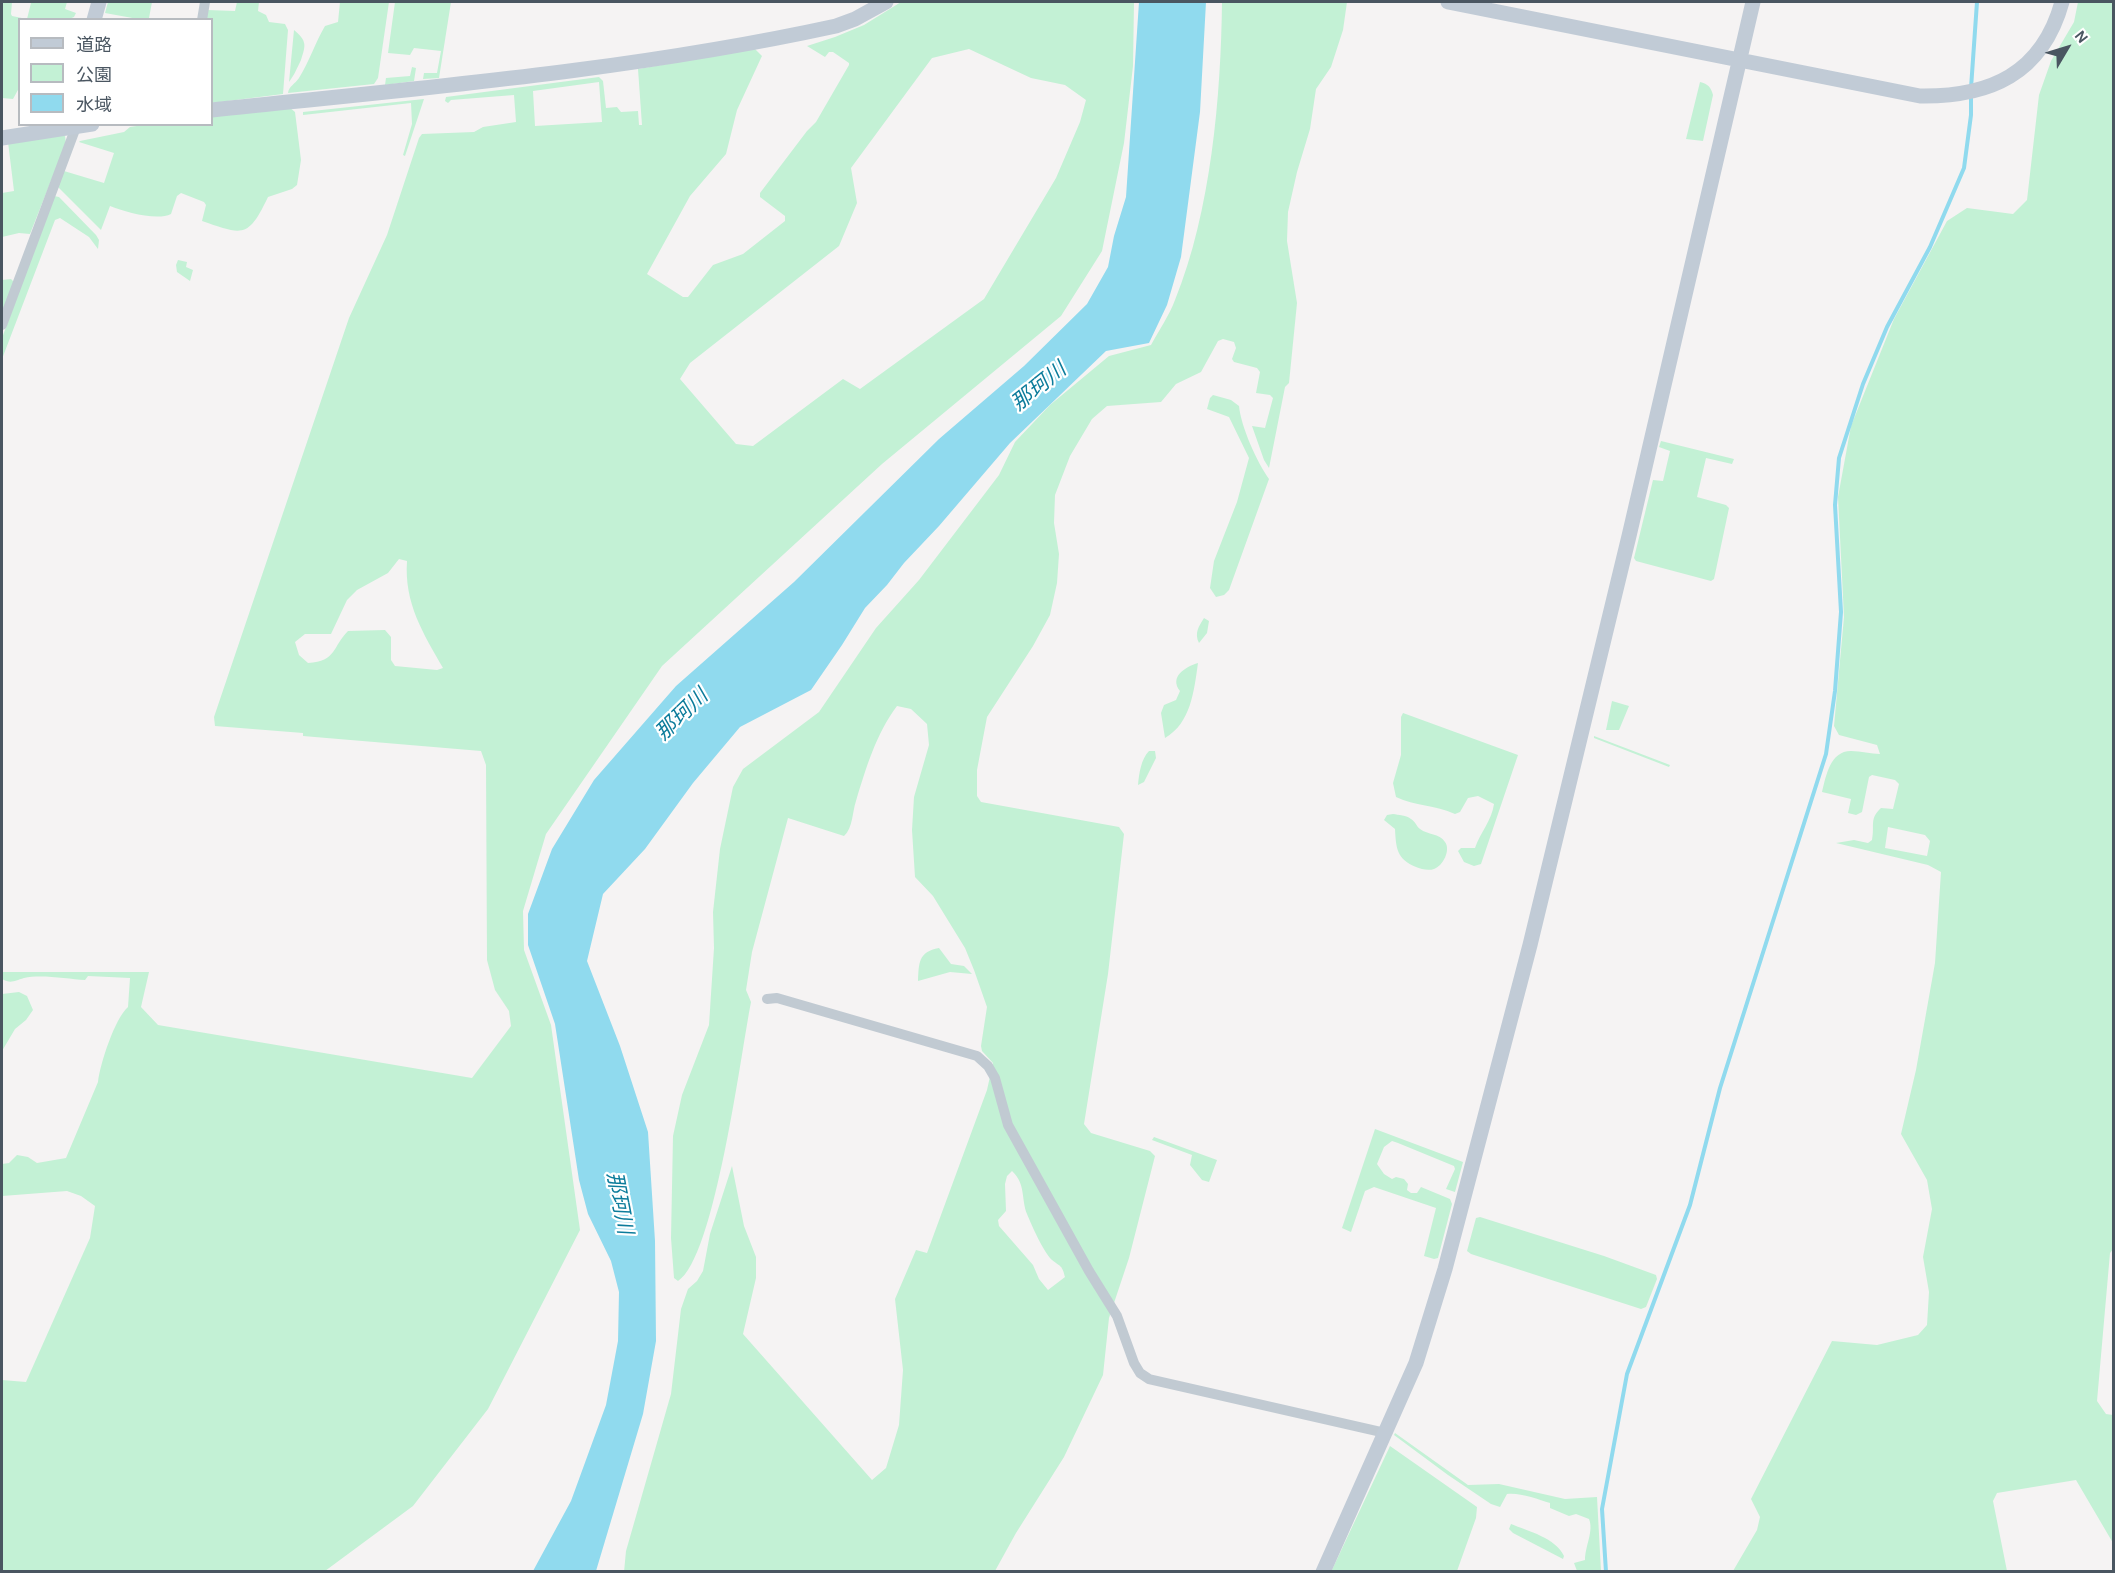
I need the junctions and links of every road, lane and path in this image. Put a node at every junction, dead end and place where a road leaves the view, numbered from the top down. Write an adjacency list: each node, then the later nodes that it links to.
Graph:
1 (99, 2): 7 (street)
2 (205, 2): 8 (street)
3 (886, 2): 10 (street)
4 (1448, 2): 9 (street)
5 (1753, 2): 9 (street)
6 (2062, 2): 9 (street)
7 (95, 18)
8 (202, 18)
9 (1738, 60): 15 (street)
10 (213, 110)
11 (72, 126): 12 (street); 13 (street)
12 (2, 138)
13 (2, 325)
14 (767, 999): 15 (street)
15 (1386, 1433): 16 (street)
16 (1323, 1572)

